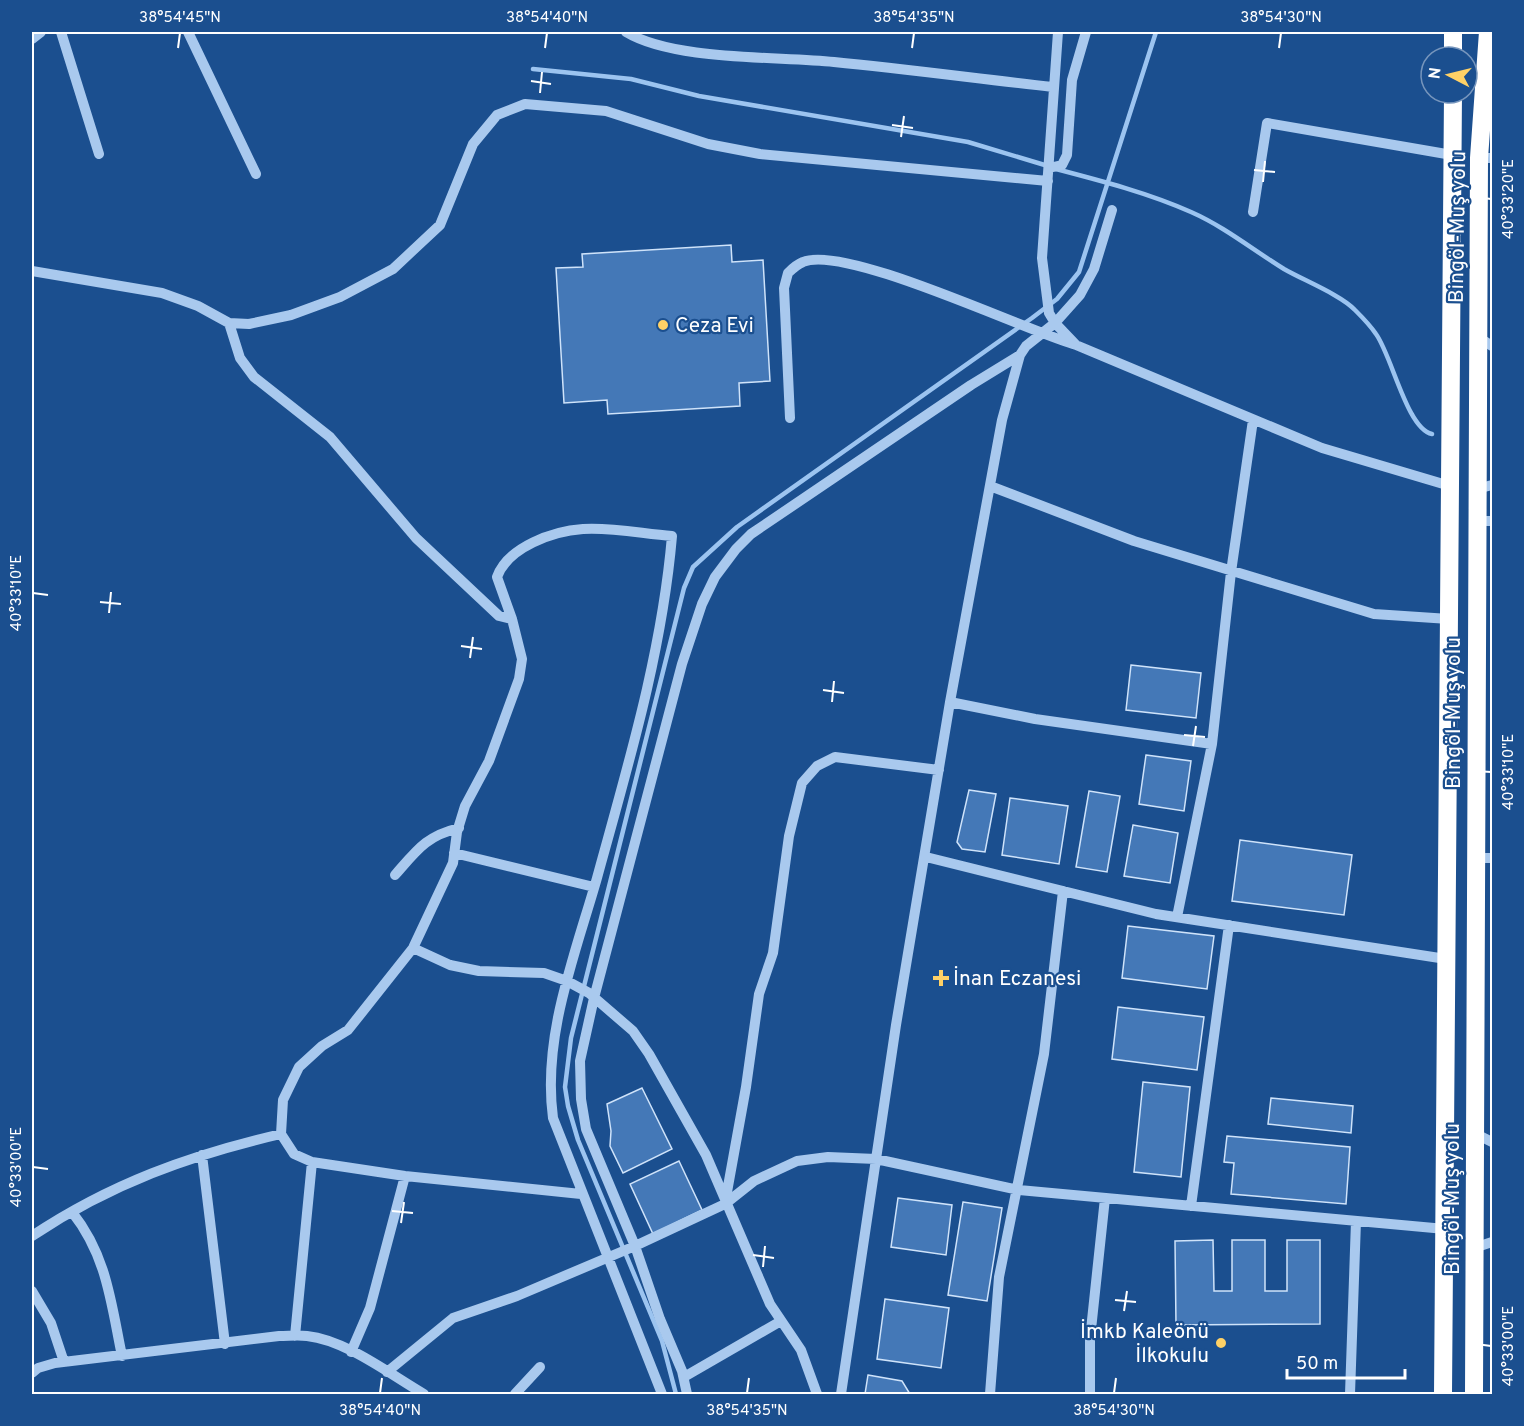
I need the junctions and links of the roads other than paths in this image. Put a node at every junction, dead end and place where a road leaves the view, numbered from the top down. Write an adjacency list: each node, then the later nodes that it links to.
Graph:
1 (40, 32): 8 (street)
2 (61, 32): 13 (street)
3 (188, 32): 16 (street)
4 (626, 32): 10 (street)
5 (1058, 32): 10 (street)
6 (1086, 32): 17 (street)
7 (1488, 32): 9 (highway, Bingöl-Muş yolu)
8 (32, 39)
9 (1490, 54): 12 (highway, Bingöl-Muş yolu)
10 (1053, 87): 17 (street)
11 (1453, 105): 14 (highway, Bingöl-Muş yolu)
12 (1487, 136): 15 (highway, Bingöl-Muş yolu)
13 (99, 154)
14 (1452, 155): 19 (street); 30 (highway, Bingöl-Muş yolu)
15 (1486, 158): 24 (highway, Bingöl-Muş yolu)
16 (256, 174)
17 (1049, 176): 21 (street); 22 (street)
18 (1112, 210): 21 (street)
19 (1253, 212)
20 (32, 271): 22 (street)
21 (1052, 318): 23 (street); 25 (street)
22 (229, 323): 34 (street)
23 (1042, 335): 25 (street); 26 (street); 27 (street)
24 (1488, 339): 31 (highway, Bingöl-Muş yolu)
25 (1076, 345): 28 (street)
26 (1020, 355): 29 (street); 51 (street)
27 (790, 418)
28 (1253, 420): 30 (street); 33 (street)
29 (990, 486): 33 (street); 36 (street)
30 (1450, 486): 35 (highway, Bingöl-Muş yolu)
31 (1485, 487): 32 (highway, Bingöl-Muş yolu)
32 (1484, 521): 42 (highway, Bingöl-Muş yolu)
33 (1231, 572): 35 (street); 37 (street)
34 (512, 619): 39 (street); 44 (street)
35 (1449, 619): 49 (highway, Bingöl-Muş yolu)
36 (950, 702): 37 (street); 38 (street)
37 (1212, 744): 46 (street)
38 (939, 770): 41 (street); 62 (street)
39 (459, 828): 40 (street); 43 (street)
40 (454, 853): 44 (street); 48 (street)
41 (926, 857): 45 (street); 56 (street)
42 (1484, 858): 52 (highway, Bingöl-Muş yolu)
43 (395, 875)
44 (594, 887): 50 (street)
45 (1063, 891): 46 (street); 59 (street)
46 (1177, 917): 47 (street)
47 (1229, 925): 49 (street); 63 (street)
48 (413, 948): 50 (street); 53 (street)
49 (1446, 959): 66 (highway, Bingöl-Muş yolu)
50 (571, 984): 51 (street); 60 (street)
51 (591, 995): 62 (street); 69 (street)
52 (1474, 1133): 54 (street); 70 (highway, Bingöl-Muş yolu)
53 (281, 1134): 55 (street); 57 (street)
54 (1492, 1142)
55 (202, 1155): 64 (street); 75 (street)
56 (876, 1159): 59 (street); 62 (street); 88 (street)
57 (312, 1162): 58 (street); 74 (street)
58 (405, 1176): 60 (street); 76 (street)
59 (1019, 1190): 61 (street); 89 (street)
60 (581, 1194): 71 (street)
61 (1105, 1198): 63 (street); 90 (street)
62 (725, 1204): 69 (street); 73 (street)
63 (1191, 1206): 65 (street)
64 (72, 1212): 67 (street); 77 (street)
65 (1356, 1221): 66 (street); 91 (street)
66 (1445, 1229): 92 (highway, Bingöl-Muş yolu)
67 (32, 1236)
68 (1492, 1242): 70 (street)
69 (633, 1247): 71 (street); 82 (street)
70 (1474, 1248): 93 (highway, Bingöl-Muş yolu)
71 (612, 1254): 80 (street); 85 (street)
72 (32, 1292): 78 (street)
73 (781, 1321): 82 (street); 87 (street)
74 (295, 1336): 75 (street); 76 (street)
75 (225, 1344): 77 (street)
76 (351, 1352): 80 (street)
77 (122, 1356): 78 (street)
78 (64, 1362): 81 (street)
79 (540, 1367): 84 (street)
80 (387, 1372): 83 (street)
81 (32, 1373)
82 (684, 1377): 86 (street)
83 (424, 1395)
84 (515, 1395)
85 (662, 1395)
86 (687, 1395)
87 (818, 1395)
88 (841, 1395)
89 (990, 1395)
90 (1090, 1395)
91 (1350, 1395)
92 (1443, 1395)
93 (1474, 1395)

